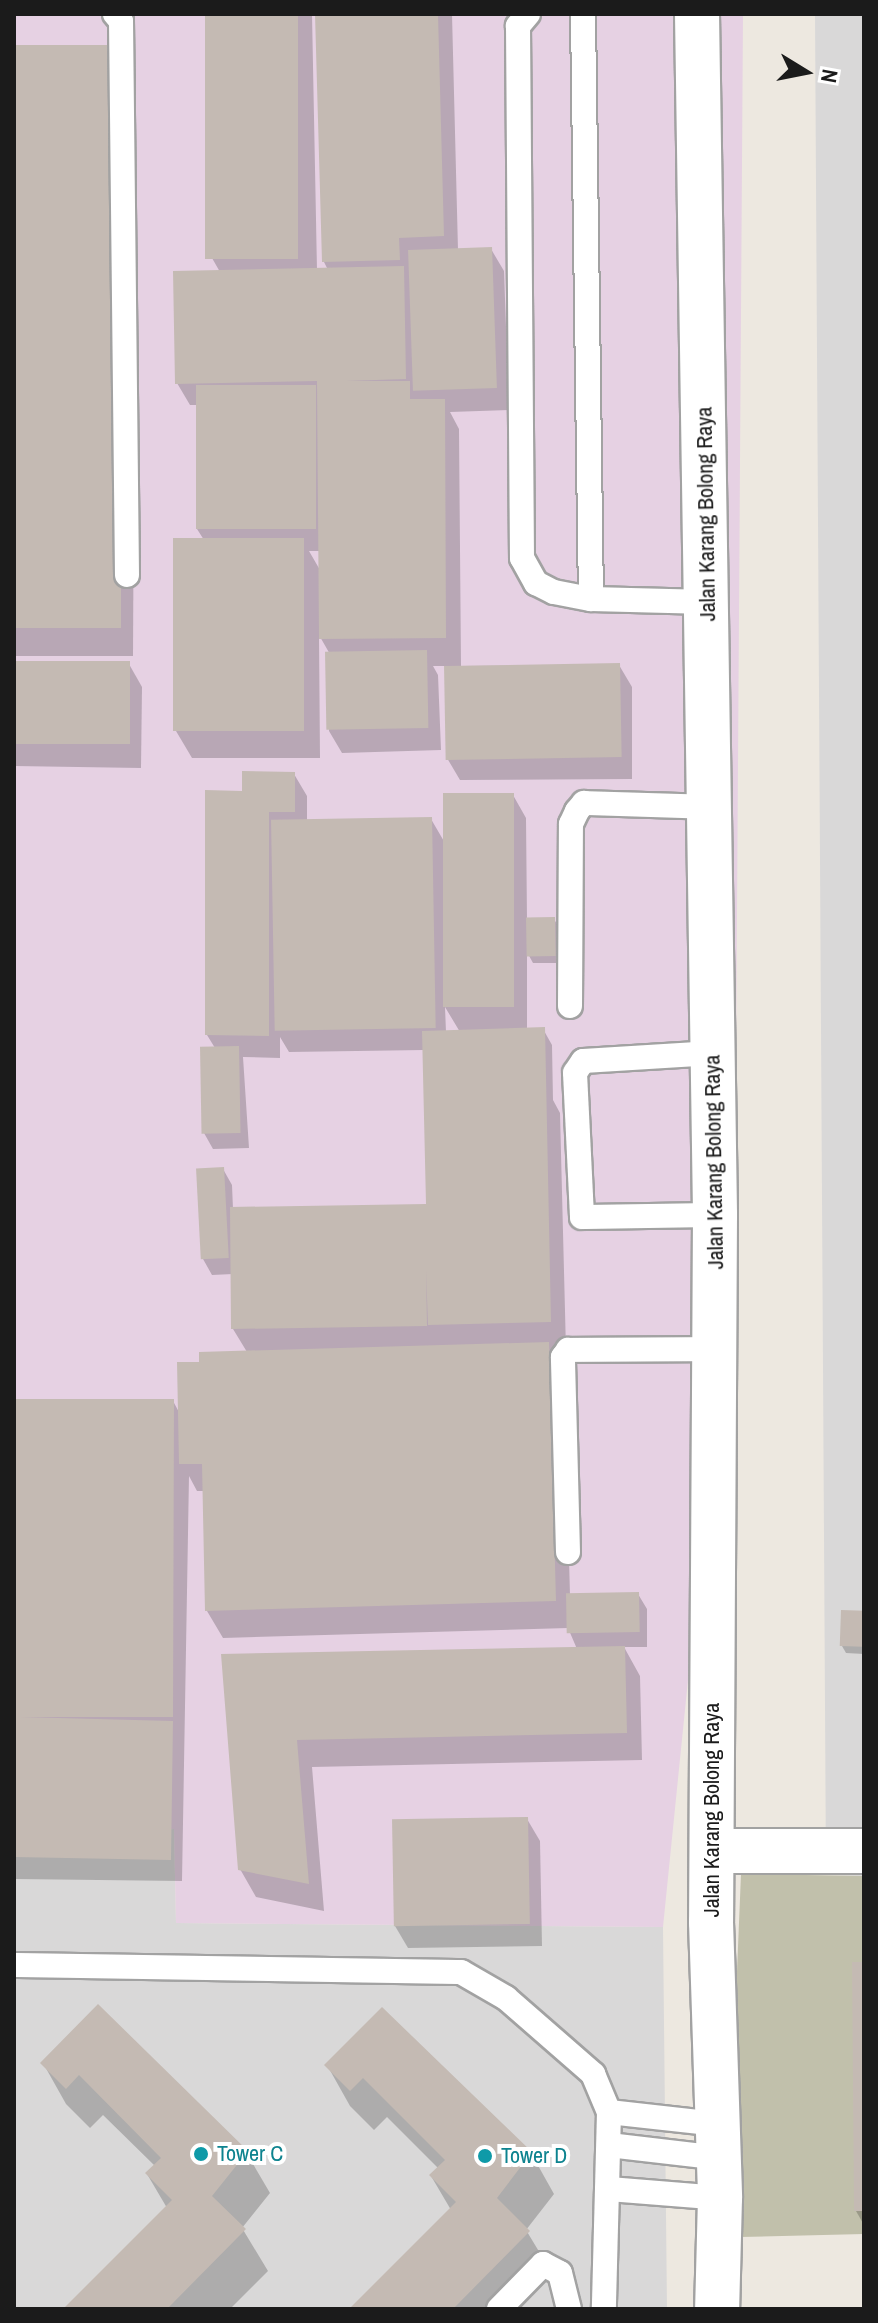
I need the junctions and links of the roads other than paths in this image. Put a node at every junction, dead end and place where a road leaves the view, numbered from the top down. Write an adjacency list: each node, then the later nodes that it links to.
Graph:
1 (115, 14): 5 (lane)
2 (528, 14): 6 (lane)
3 (583, 14): 6 (lane)
4 (697, 14): 7 (street, Jalan Karang Bolong Raya)
5 (127, 575)
6 (591, 599): 7 (lane)
7 (708, 602): 8 (street, Jalan Karang Bolong Raya)
8 (710, 807): 9 (lane); 10 (street, Jalan Karang Bolong Raya)
9 (570, 1006)
10 (713, 1053): 11 (street, Jalan Karang Bolong Raya); 11 (lane)
11 (715, 1215): 12 (street, Jalan Karang Bolong Raya)
12 (716, 1349): 13 (lane); 14 (street, Jalan Karang Bolong Raya)
13 (568, 1552)
14 (712, 1851): 15 (street); 19 (street, Jalan Karang Bolong Raya)
15 (864, 1851)
16 (14, 1965): 17 (lane)
17 (609, 2112): 18 (lane); 19 (lane)
18 (609, 2145): 19 (lane); 20 (lane)
19 (719, 2160): 20 (lane); 24 (street, Jalan Karang Bolong Raya)
20 (609, 2189): 23 (lane)
21 (499, 2309): 22 (lane)
22 (569, 2309)
23 (604, 2309)
24 (717, 2309)

